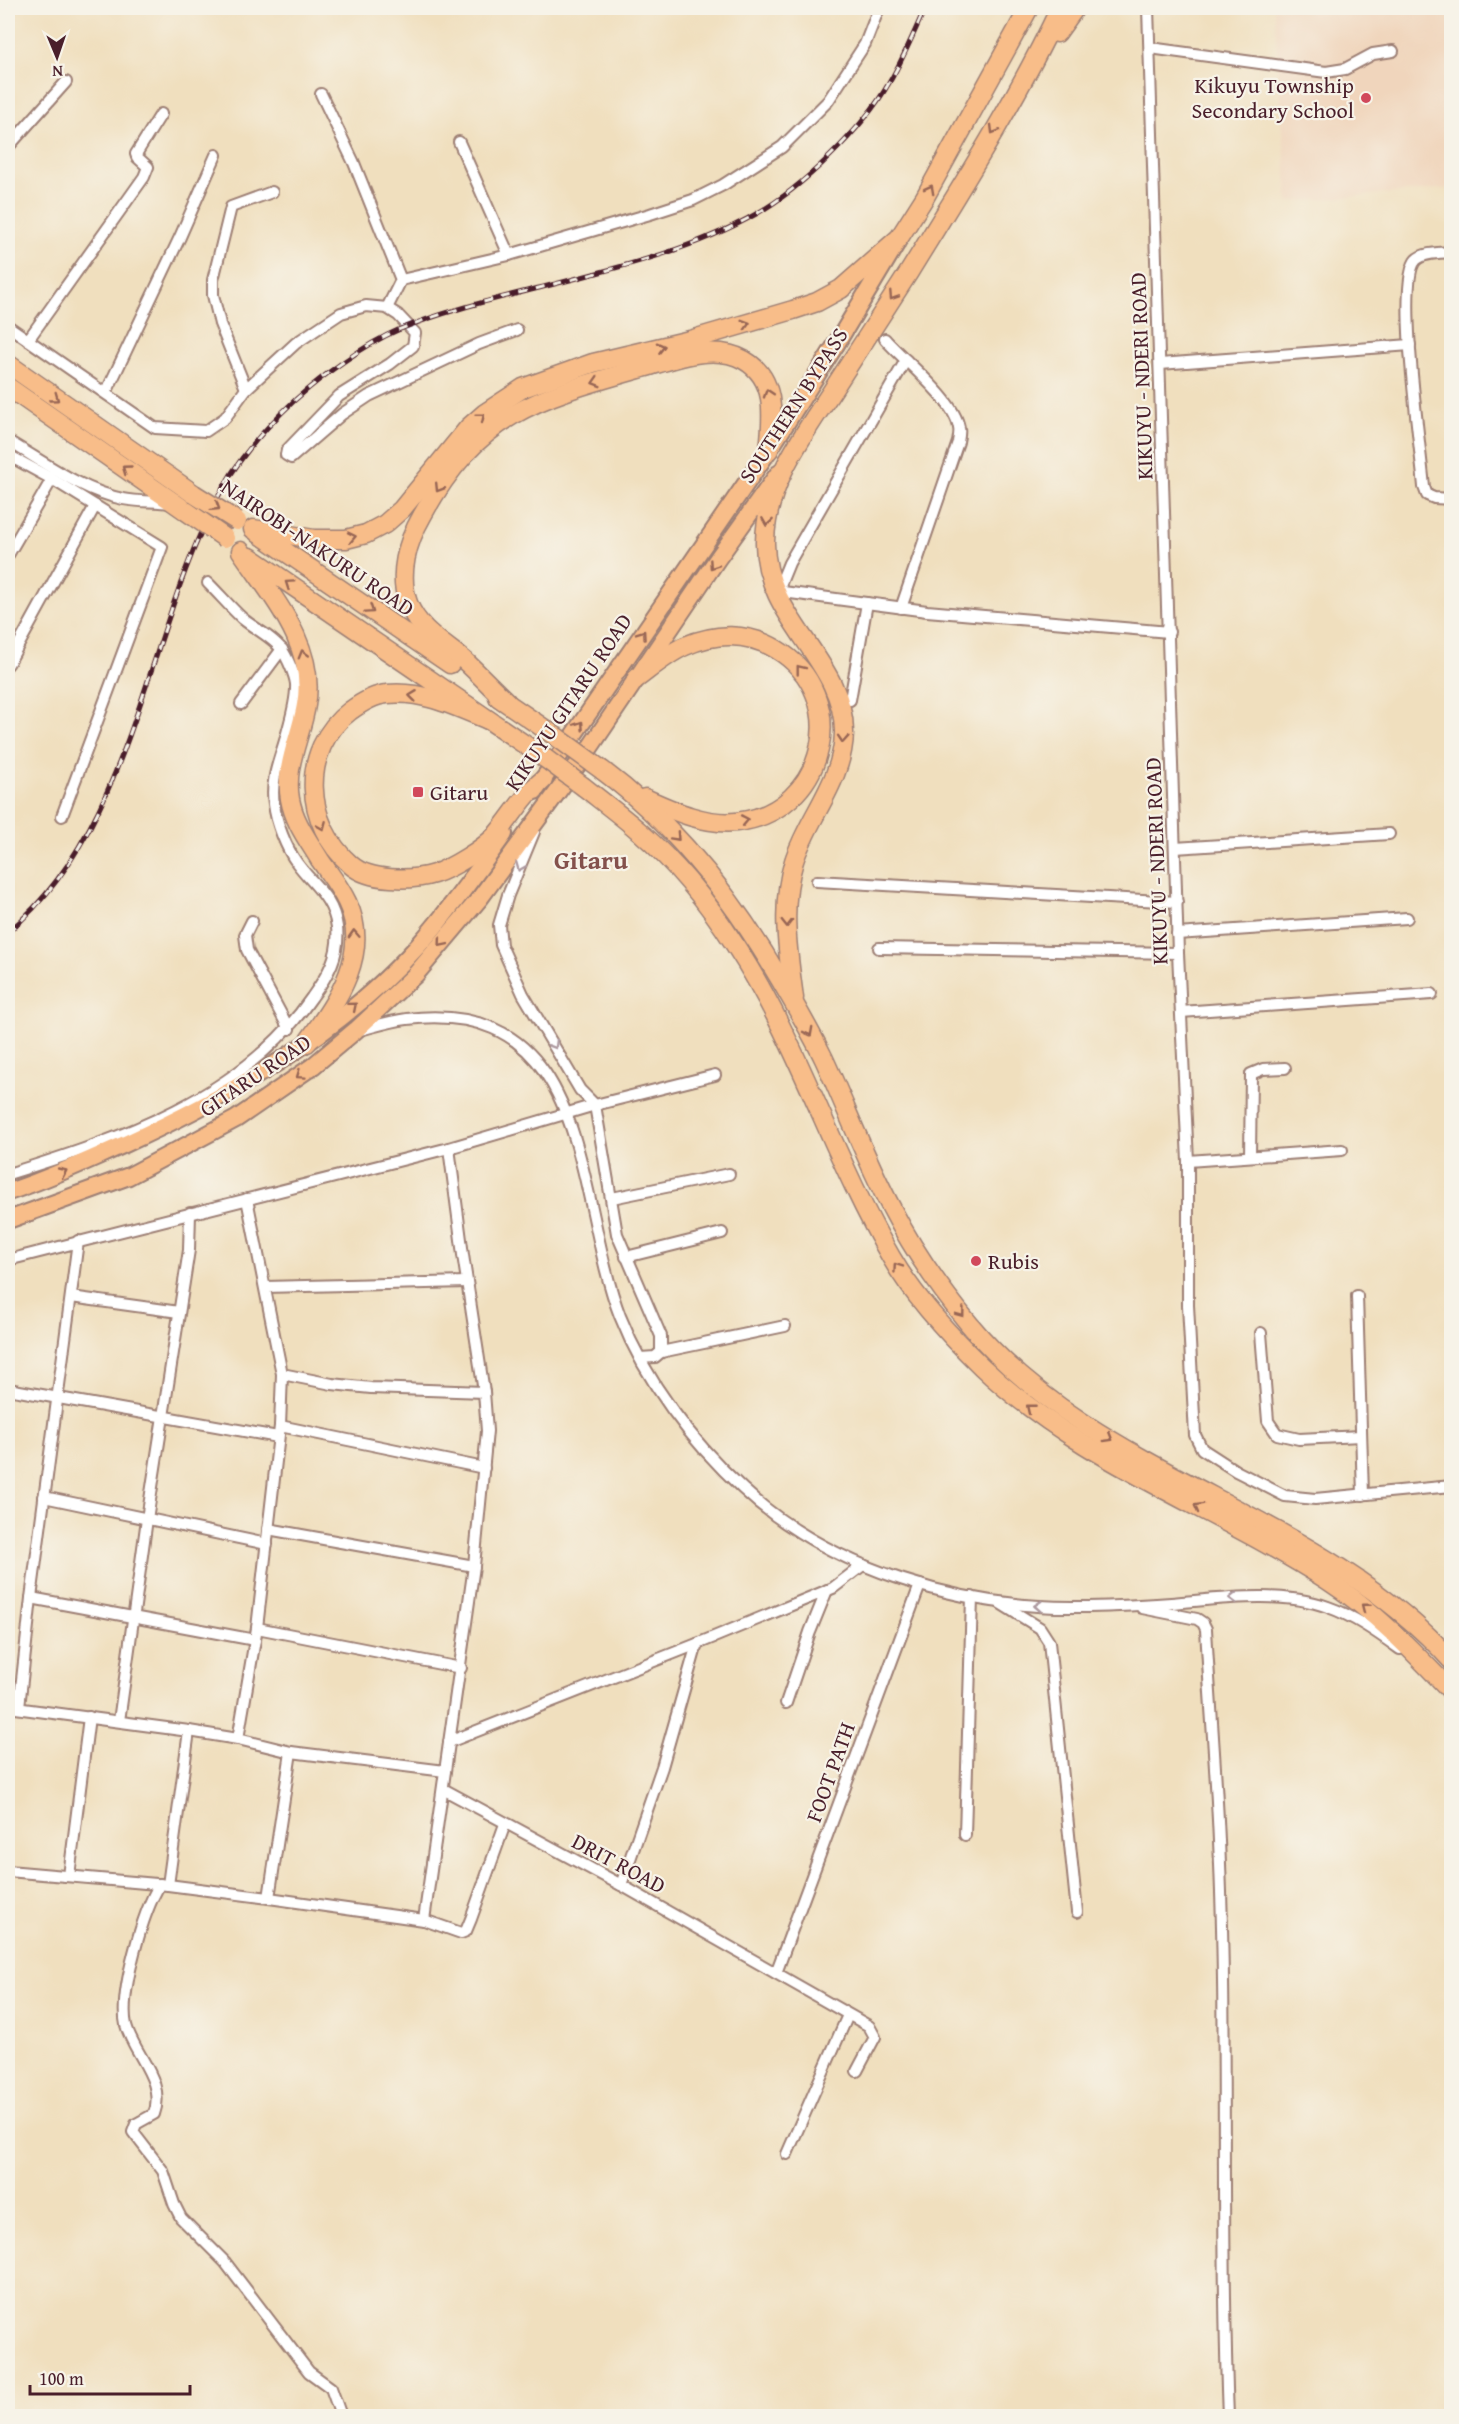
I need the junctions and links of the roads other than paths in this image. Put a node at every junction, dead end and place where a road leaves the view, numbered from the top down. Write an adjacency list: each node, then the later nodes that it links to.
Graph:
1 (879, 8): 18 (street)
2 (1029, 8): 16 (highway, SOUTHERN BYPASS, one-way to 2)
3 (1060, 8): 8 (highway, SOUTHERN BYPASS)
4 (1075, 8): 8 (highway)
5 (1148, 8): 6 (street, KIKUYU - NDERI ROAD)
6 (1150, 48): 7 (street); 28 (street, KIKUYU - NDERI ROAD)
7 (1393, 51)
8 (1024, 80): 36 (highway, SOUTHERN BYPASS, one-way to 36)
9 (66, 82): 13 (street)
10 (321, 93): 19 (street)
11 (161, 114): 24 (street)
12 (459, 142): 18 (street)
13 (8, 147)
14 (216, 155): 32 (street)
15 (272, 192): 31 (street)
16 (899, 238): 29 (main road, SOUTHERN BYPASS); 41 (highway, one-way to 16)
17 (1452, 252): 25 (street)
18 (509, 255): 19 (street)
19 (401, 280): 20 (street)
20 (387, 308): 22 (street); 31 (street)
21 (8, 326): 24 (street)
22 (517, 330)
23 (885, 339): 26 (street)
24 (28, 340): 32 (street)
25 (1410, 345): 28 (street); 38 (street)
26 (906, 360): 45 (street); 46 (street)
27 (8, 364): 41 (highway, NAIROBI-NAKURU ROAD, one-way to 41, bridge)
28 (1160, 364): 47 (street, KIKUYU - NDERI ROAD)
29 (810, 386): 34 (main road, KIKUYU GITARU ROAD)
30 (8, 387): 40 (highway, NAIROBI-NAKURU ROAD, one-way to 30)
31 (246, 389): 32 (street)
32 (106, 393)
33 (8, 441): 40 (street)
34 (768, 450): 52 (highway, one-way to 52); 55 (main road, KIKUYU GITARU ROAD, one-way to 34)
35 (8, 455): 37 (street)
36 (784, 466): 50 (main road, SOUTHERN BYPASS, one-way to 50); 70 (highway, one-way to 70)
37 (52, 480): 39 (street); 43 (street)
38 (1452, 499)
39 (95, 506): 49 (street); 58 (street)
40 (179, 507): 42 (highway, NAIROBI-NAKURU ROAD, bridge)
41 (245, 525): 52 (highway, NAIROBI-NAKURU ROAD, one-way to 52)
42 (241, 551): 54 (highway, NAIROBI-NAKURU ROAD, one-way to 42); 74 (highway, one-way to 42)
43 (8, 555)
44 (208, 583): 48 (street)
45 (867, 603): 46 (street); 51 (street)
46 (901, 608): 47 (street)
47 (1169, 632): 60 (street, KIKUYU - NDERI ROAD)
48 (282, 650): 53 (street); 72 (street)
49 (8, 664)
50 (636, 679): 56 (highway, one-way to 50); 57 (main road, SOUTHERN BYPASS)
51 (850, 700)
52 (507, 702): 56 (highway, NAIROBI-NAKURU ROAD, bridge)
53 (242, 704)
54 (488, 720): 55 (highway, one-way to 55); 131 (highway, NAIROBI-NAKURU ROAD, one-way to 54, bridge)
55 (543, 780): 74 (main road, KIKUYU GITARU ROAD, one-way to 55)
56 (630, 791): 70 (highway, one-way to 70)
57 (542, 812): 62 (main road, SOUTHERN BYPASS); 77 (street, one-way to 77)
58 (62, 816)
59 (1389, 834): 60 (street)
60 (1175, 848): 63 (street, KIKUYU - NDERI ROAD)
61 (818, 881): 63 (street)
62 (480, 898): 73 (main road, GITARU ROAD, one-way to 73)
63 (1177, 902): 66 (street, KIKUYU - NDERI ROAD)
64 (1407, 918): 66 (street)
65 (252, 921): 72 (street)
66 (1177, 934): 68 (street, KIKUYU - NDERI ROAD)
67 (879, 948): 68 (street)
68 (1178, 953): 71 (street, KIKUYU - NDERI ROAD)
69 (1432, 994): 71 (street)
70 (795, 1006): 129 (highway, one-way to 129)
71 (1181, 1012): 82 (street, KIKUYU - NDERI ROAD)
72 (289, 1029): 83 (street)
73 (356, 1030): 78 (street); 89 (main road, GITARU ROAD, one-way to 89)
74 (307, 1043): 85 (main road, GITARU ROAD, one-way to 74)
75 (1285, 1068): 81 (street)
76 (715, 1075): 77 (street)
77 (595, 1105): 78 (street); 86 (street)
78 (567, 1115): 79 (street); 102 (street)
79 (449, 1148): 87 (street); 94 (street)
80 (1342, 1150): 81 (street)
81 (1250, 1156): 82 (street)
82 (1188, 1161): 112 (street, KIKUYU - NDERI ROAD)
83 (8, 1174)
84 (729, 1174): 86 (street)
85 (8, 1192)
86 (612, 1198): 92 (street)
87 (247, 1199): 88 (street); 95 (street)
88 (190, 1213): 91 (street); 98 (street)
89 (8, 1220)
90 (722, 1233): 92 (street)
91 (78, 1241): 93 (street); 97 (street)
92 (626, 1257): 101 (street)
93 (8, 1260)
94 (467, 1282): 95 (street); 105 (street)
95 (265, 1287): 103 (street)
96 (1357, 1296): 109 (street)
97 (71, 1297): 98 (street); 106 (street)
98 (179, 1312): 107 (street)
99 (785, 1326): 101 (street)
100 (1261, 1333): 109 (street)
101 (661, 1352): 102 (street)
102 (640, 1358): 117 (street)
103 (282, 1374): 105 (street); 108 (street)
104 (8, 1389): 106 (street)
105 (484, 1392): 110 (street)
106 (58, 1398): 107 (street); 113 (street)
107 (163, 1416): 108 (street); 114 (street)
108 (279, 1431): 110 (street); 115 (street)
109 (1361, 1436): 112 (street)
110 (484, 1468): 118 (street)
111 (1452, 1485): 112 (street, KIKUYU - NDERI ROAD)
112 (1363, 1495)
113 (44, 1497): 114 (street); 122 (street)
114 (147, 1520): 116 (street); 125 (street)
115 (268, 1529): 116 (street); 118 (street)
116 (267, 1544): 126 (street)
117 (863, 1565): 119 (street); 120 (street)
118 (474, 1566): 130 (street)
119 (920, 1586): 121 (street); 151 (street, FOOT PATH)
120 (827, 1590): 128 (street); 132 (street)
121 (972, 1597): 123 (street); 143 (street)
122 (31, 1598): 125 (street); 133 (street)
123 (998, 1602): 124 (street, one-way to 123); 149 (street)
124 (1130, 1605): 131 (street, one-way to 124); 156 (street)
125 (134, 1616): 127 (street); 135 (street)
126 (257, 1628): 127 (street); 130 (street)
127 (255, 1640): 137 (street)
128 (697, 1644): 138 (street); 147 (street)
129 (1452, 1661)
130 (460, 1668): 138 (street)
131 (1452, 1693)
132 (786, 1703)
133 (13, 1707): 134 (street)
134 (88, 1717): 135 (street); 145 (street)
135 (119, 1721): 136 (street)
136 (189, 1731): 137 (street); 146 (street)
137 (238, 1739): 139 (street)
138 (449, 1742): 140 (street)
139 (291, 1752): 140 (street); 148 (street)
140 (445, 1771): 141 (street)
141 (443, 1789): 142 (street, DRIT ROAD); 150 (street)
142 (505, 1824): 147 (street, DRIT ROAD); 150 (street)
143 (965, 1835)
144 (8, 1871): 145 (street)
145 (69, 1876): 146 (street)
146 (164, 1884): 148 (street); 155 (street)
147 (621, 1885): 151 (street, DRIT ROAD)
148 (269, 1898): 150 (street)
149 (1077, 1912)
150 (424, 1920)
151 (776, 1972): 152 (street, DRIT ROAD)
152 (849, 2015): 153 (street, DRIT ROAD); 154 (street)
153 (857, 2072)
154 (787, 2154)
155 (341, 2416)
156 (1228, 2416)

